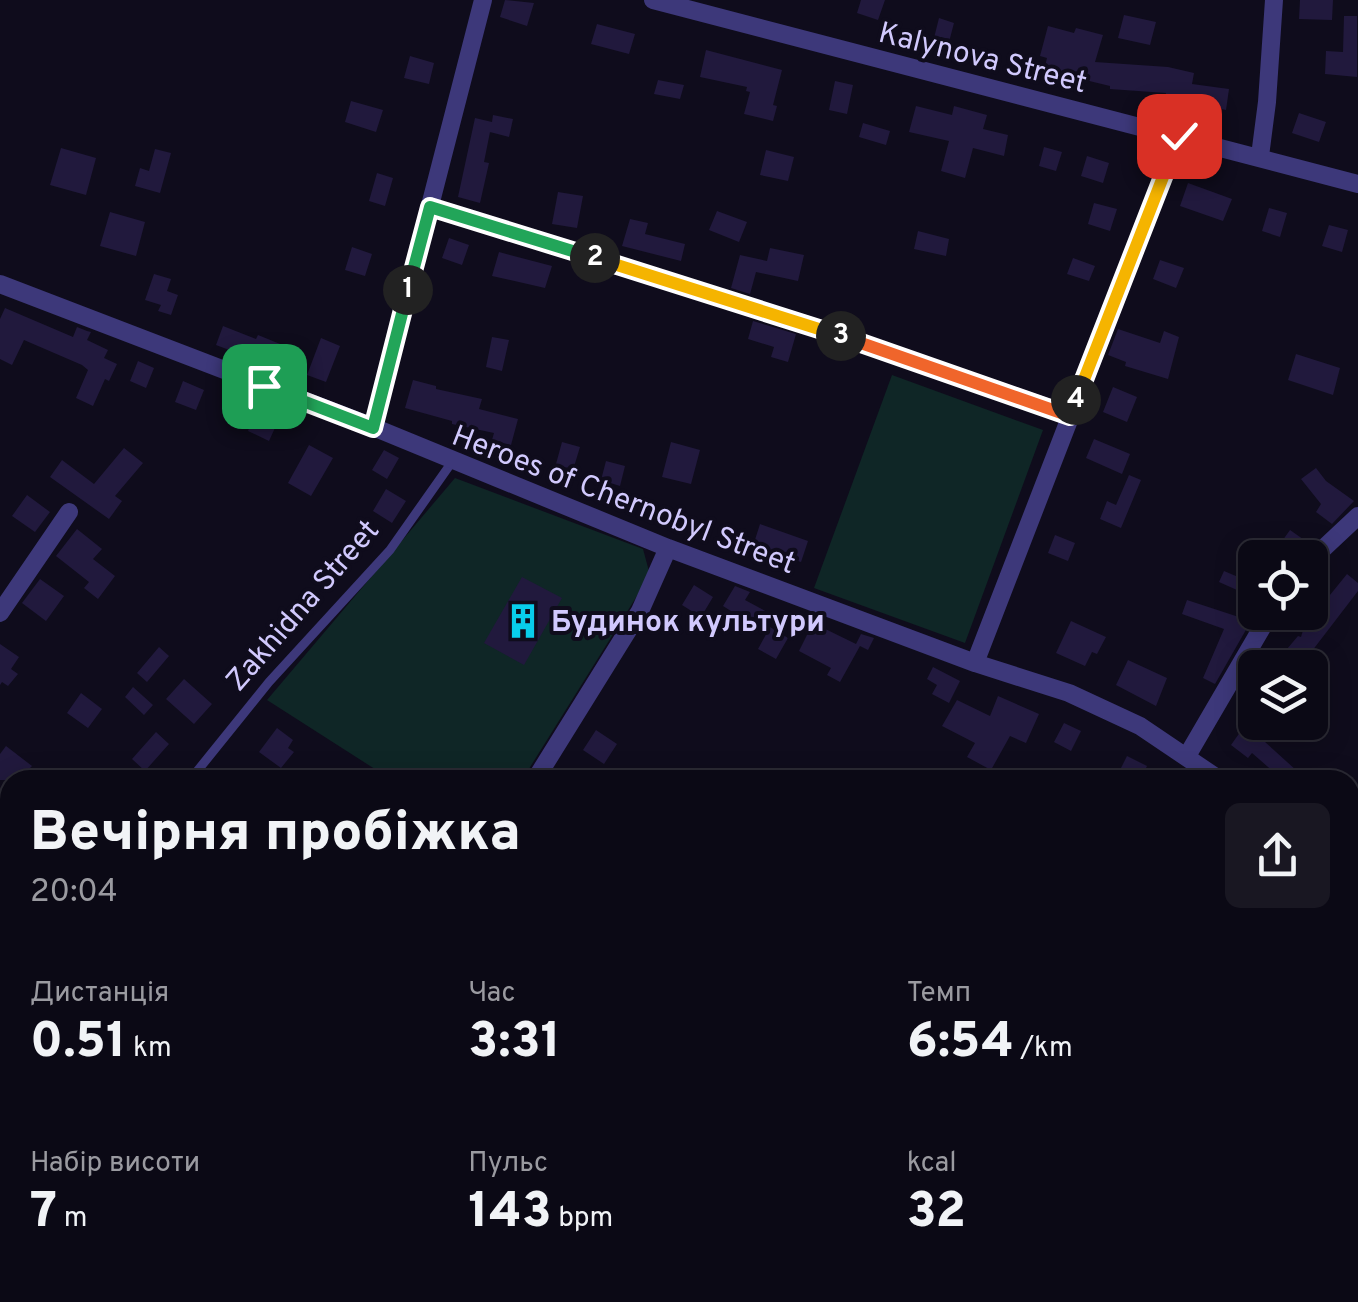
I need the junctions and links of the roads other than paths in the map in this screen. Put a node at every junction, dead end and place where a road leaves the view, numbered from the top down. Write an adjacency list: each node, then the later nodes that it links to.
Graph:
1 (482, 0): 7 (street)
2 (653, 0): 4 (street, Kalynova Street)
3 (1274, 0): 5 (street)
4 (1179, 136): 5 (street, Kalynova Street); 9 (street)
5 (1260, 156): 6 (street, Kalynova Street)
6 (1358, 184)
7 (430, 207): 9 (street); 10 (street)
8 (0, 284): 10 (street, Heroes of Chernobyl Street)
9 (1070, 416): 18 (street)
10 (373, 428): 11 (street, Heroes of Chernobyl Street)
11 (452, 462): 15 (street, Heroes of Chernobyl Street); 20 (lane, Zakhidna Street)
12 (69, 512): 16 (street)
13 (1358, 516): 14 (street)
14 (1328, 544)
15 (668, 548): 18 (street, Heroes of Chernobyl Street); 21 (street)
16 (0, 613)
17 (1260, 630): 19 (street)
18 (975, 663): 19 (street, Heroes of Chernobyl Street)
19 (1187, 756): 22 (street, Heroes of Chernobyl Street)
20 (198, 770)
21 (541, 770)
22 (1206, 770)

